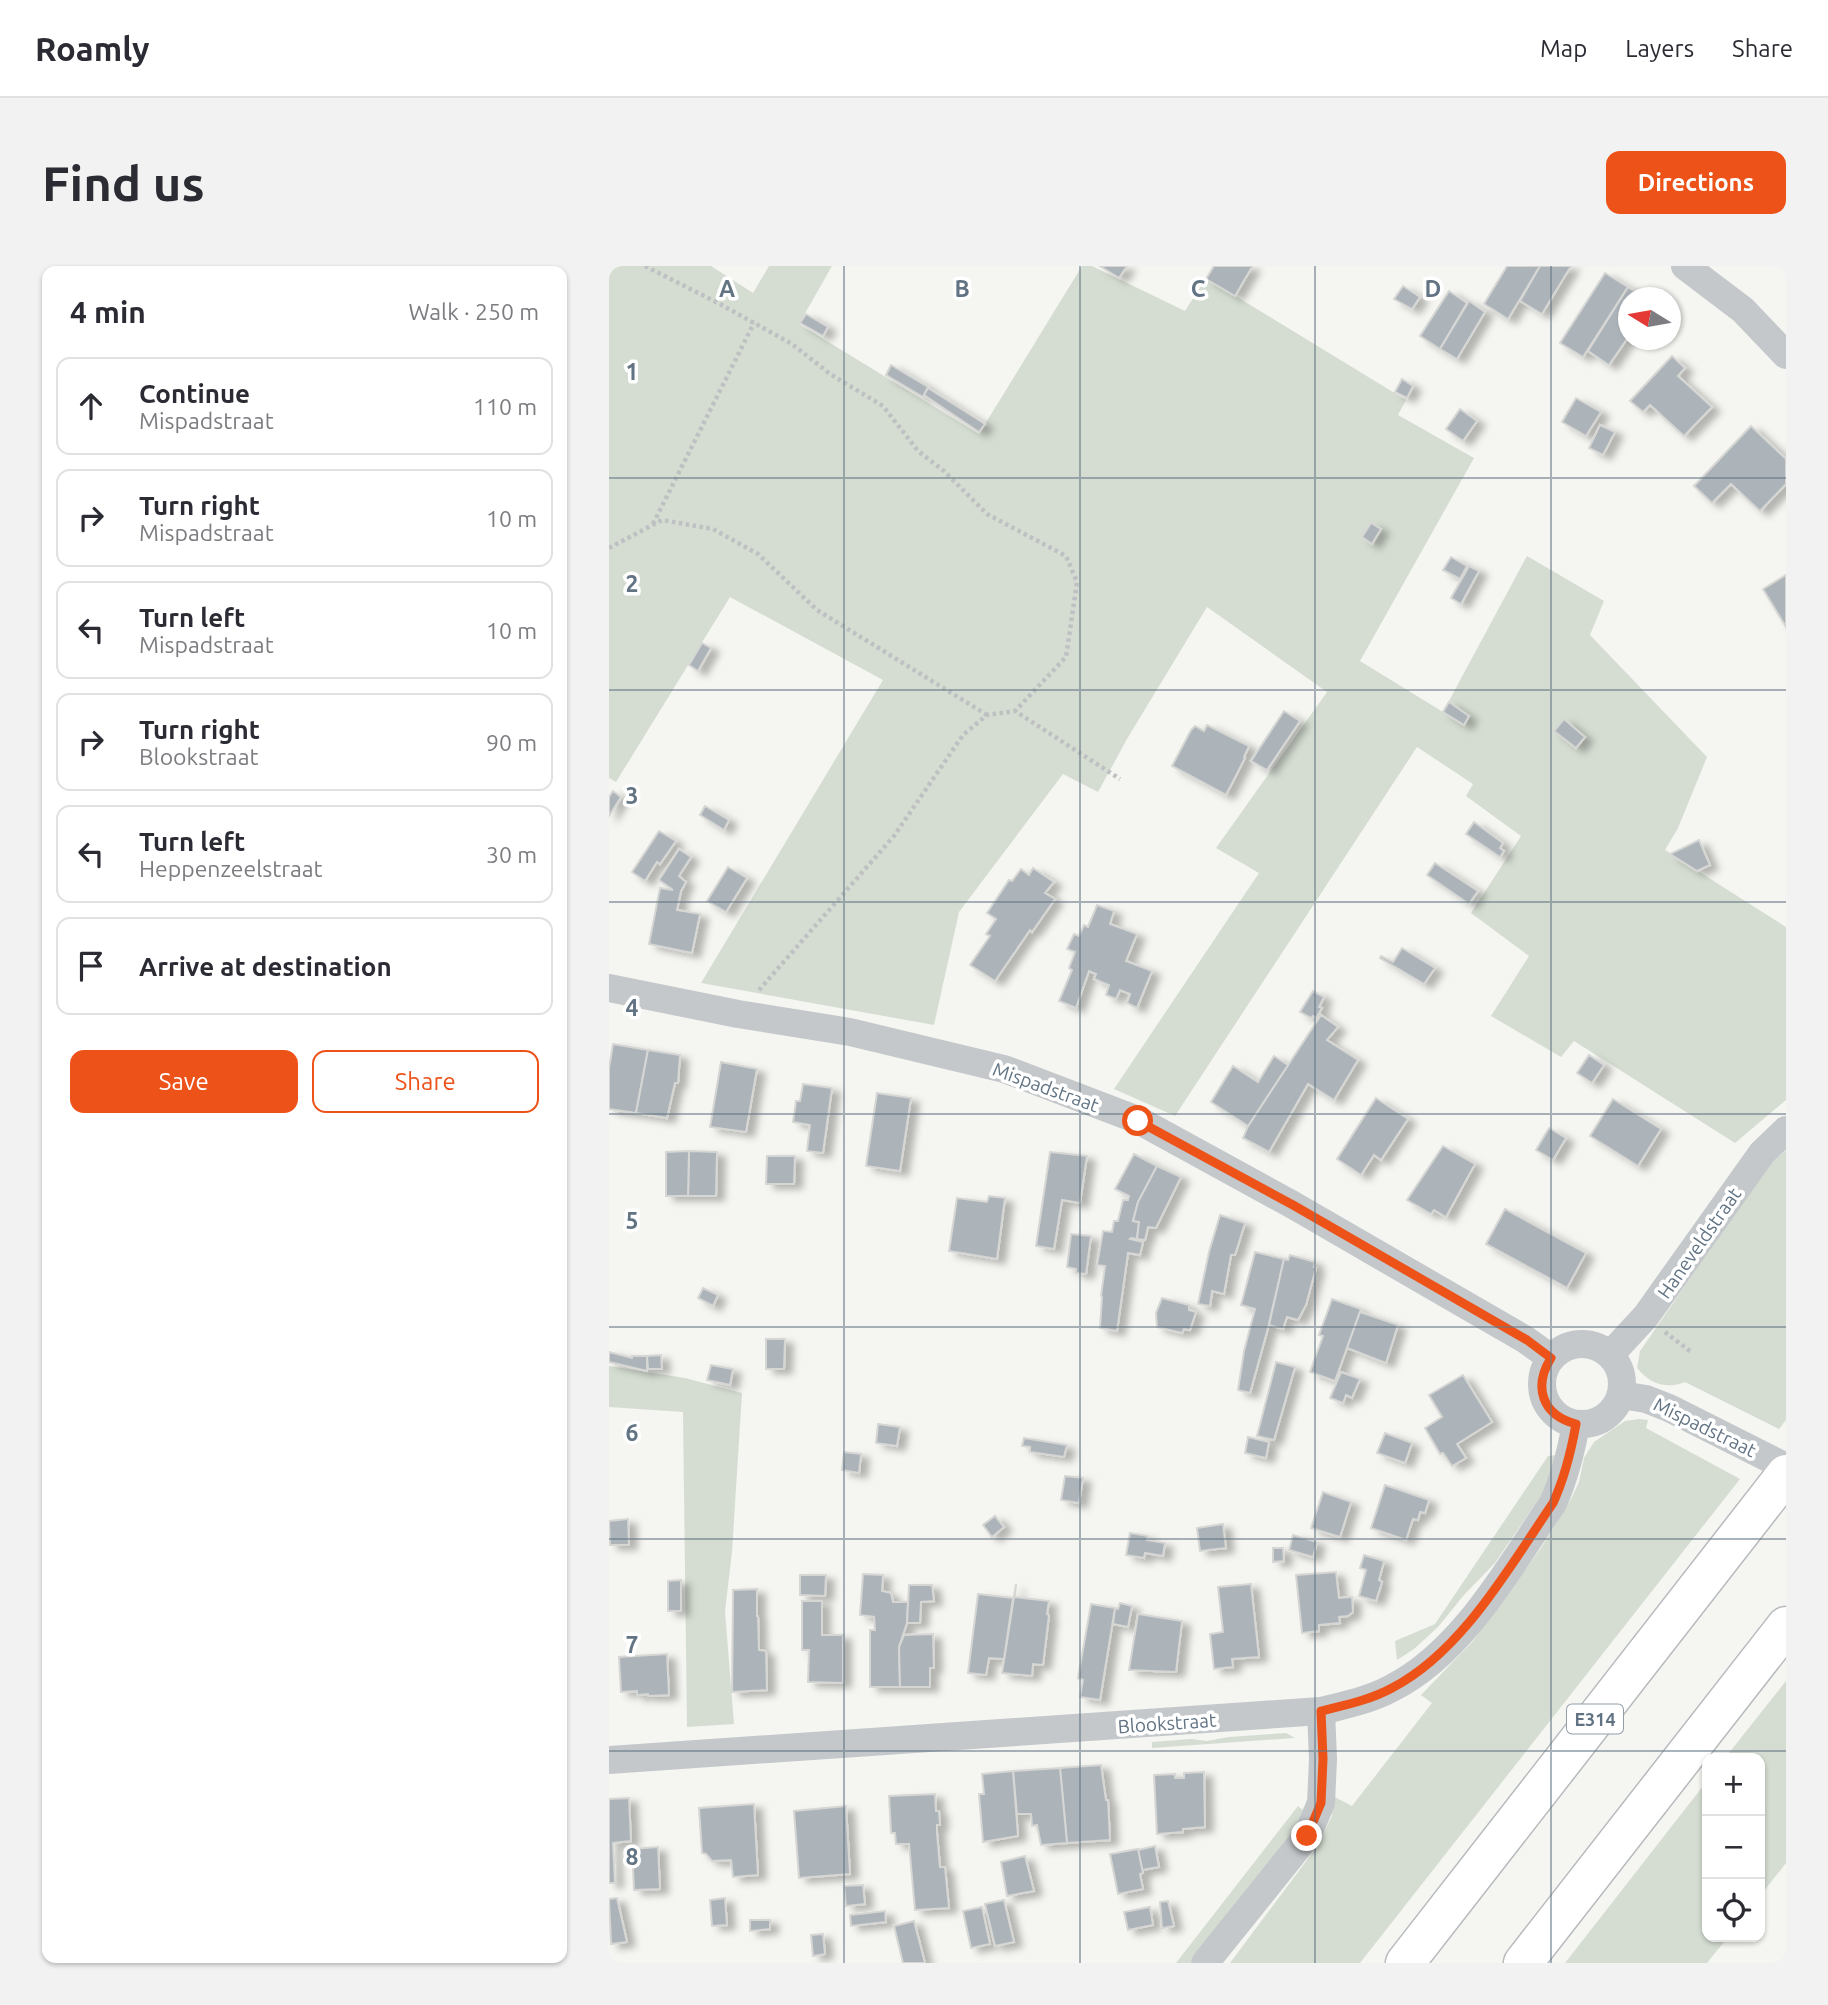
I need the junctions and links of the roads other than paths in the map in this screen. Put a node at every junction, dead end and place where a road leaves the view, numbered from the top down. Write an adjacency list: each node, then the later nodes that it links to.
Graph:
1 (1685, 266): 2 (street)
2 (1786, 355)
3 (609, 988): 6 (street, Mispadstraat)
4 (1786, 1130): 5 (street, Haneveldstraat)
5 (1610, 1355): 6 (street); 7 (street)
6 (1551, 1358): 8 (street)
7 (1621, 1395): 8 (street); 9 (street, Mispadstraat)
8 (1576, 1424): 12 (street, Blookstraat)
9 (1786, 1467)
10 (1786, 1474): 15 (highway, E314)
11 (1786, 1626): 16 (highway)
12 (1321, 1711): 13 (street, Blookstraat); 14 (street)
13 (609, 1760)
14 (1205, 1963)
15 (1405, 1963)
16 (1523, 1963)

